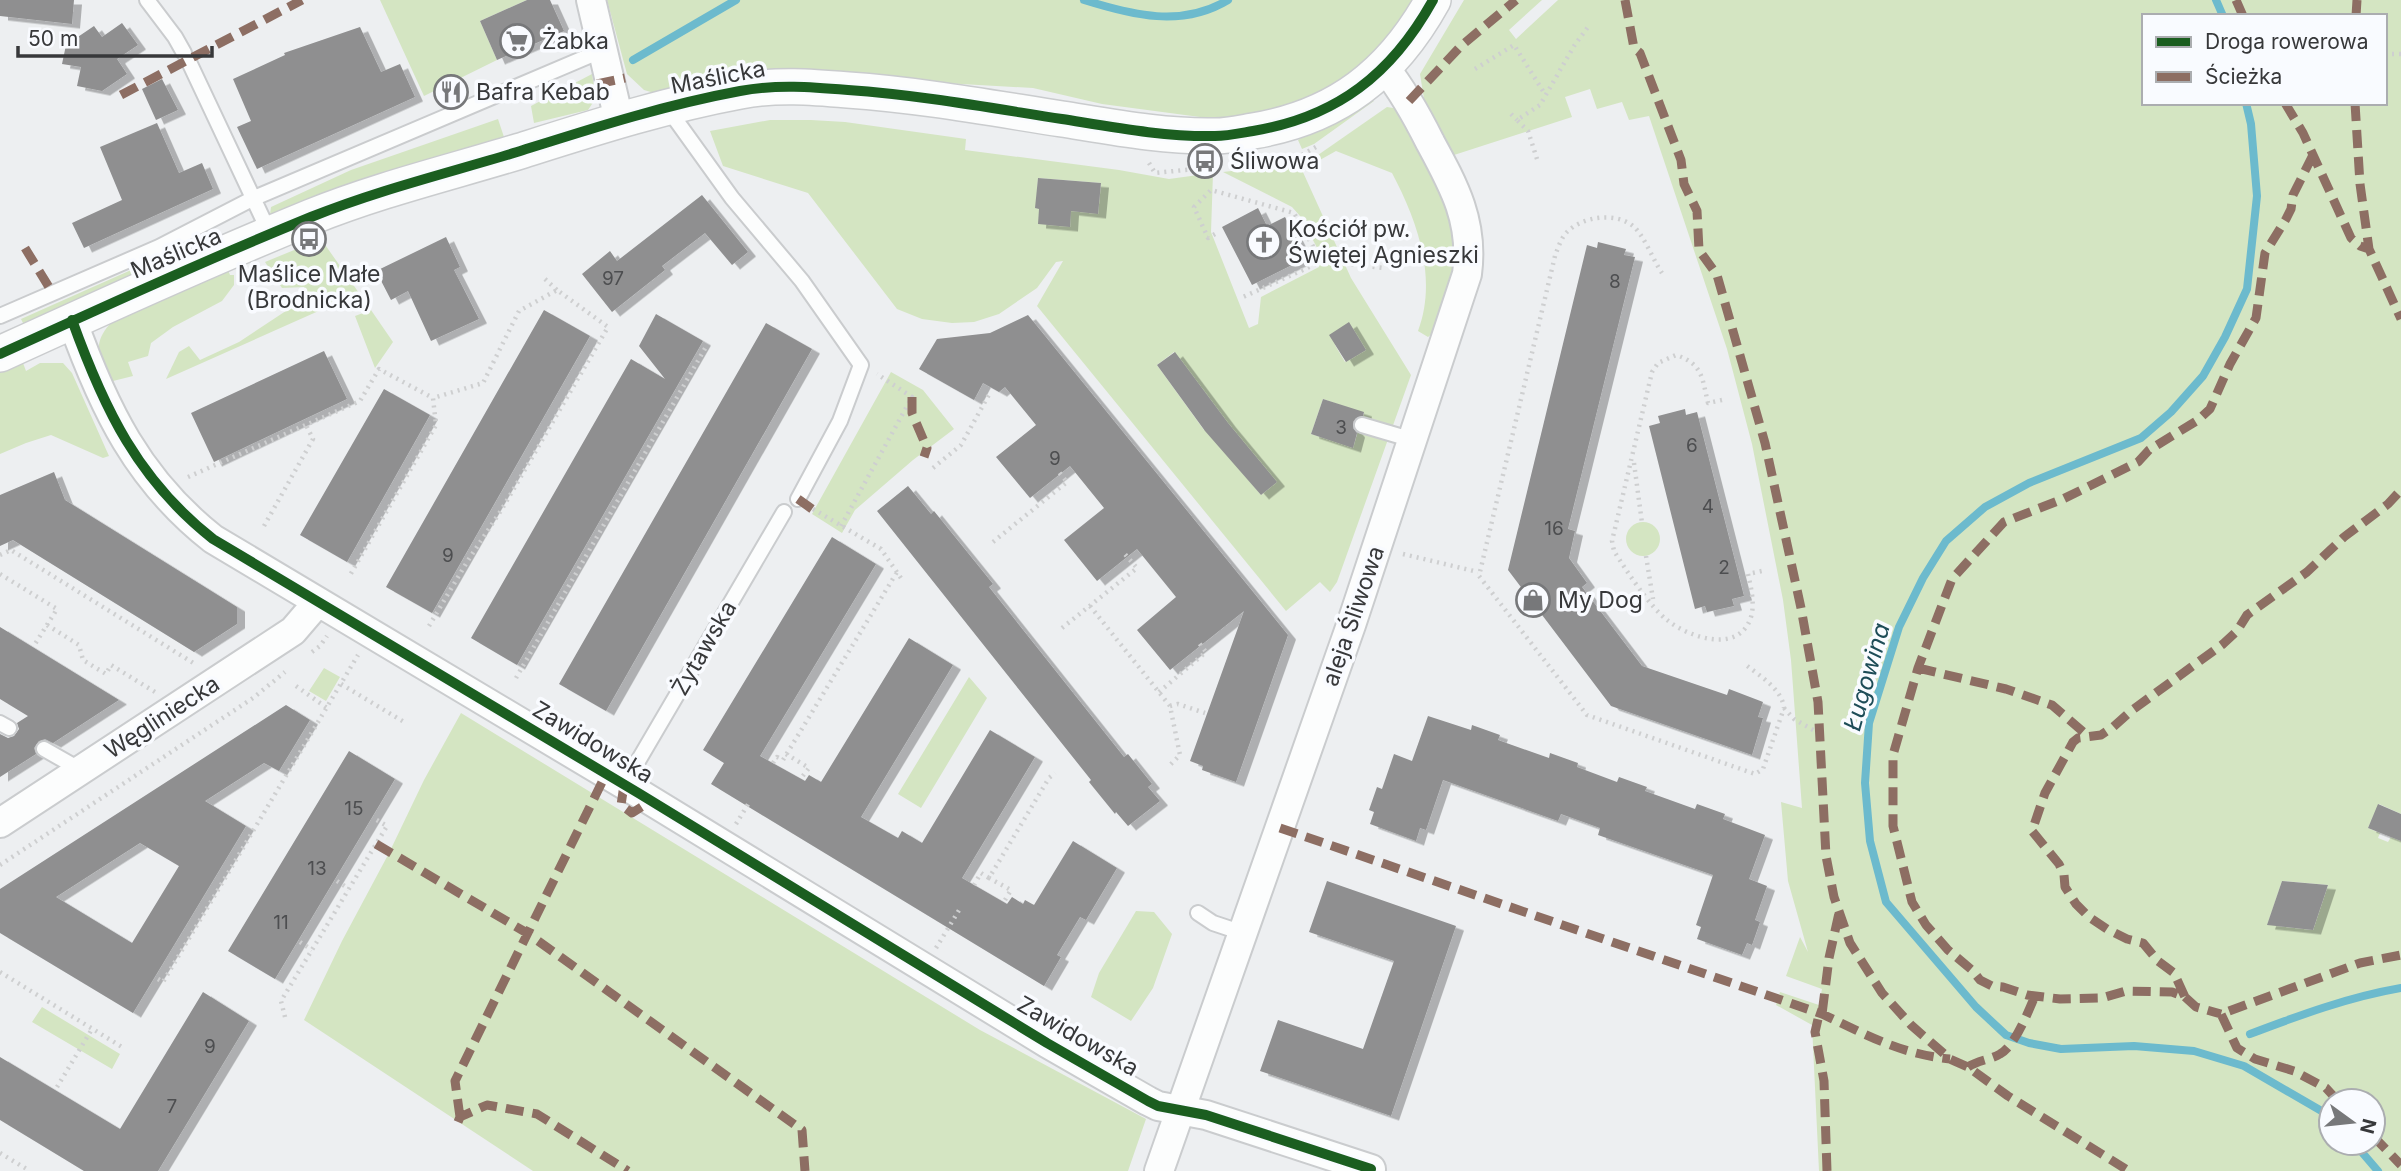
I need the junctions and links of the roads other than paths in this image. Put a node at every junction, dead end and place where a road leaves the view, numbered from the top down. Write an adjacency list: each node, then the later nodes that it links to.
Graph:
1 (146, 0): 8 (lane)
2 (591, 0): 4 (street)
3 (1433, 0): 5 (street, Maślicka)
4 (603, 50): 7 (street); 8 (lane)
5 (1385, 68): 6 (street, Maślicka); 14 (street, aleja Śliwowa)
6 (668, 108): 7 (street, Maślicka); 15 (lane)
7 (620, 120): 9 (street, Maślicka)
8 (252, 199): 9 (lane); 10 (lane)
9 (270, 236): 11 (street, Maślicka)
10 (0, 316)
11 (72, 320): 12 (street, Maślicka); 17 (street, Zawidowska)
12 (0, 354)
13 (1362, 425): 14 (lane)
14 (1413, 440): 23 (street, aleja Śliwowa)
15 (798, 499)
16 (784, 512): 20 (lane, Żytawska)
17 (317, 603): 19 (street, Węgliniecka); 20 (street, Zawidowska)
18 (44, 748): 19 (lane)
19 (81, 770): 21 (street, Węgliniecka)
20 (624, 785): 24 (street, Zawidowska)
21 (0, 823)
22 (1198, 913): 23 (lane)
23 (1243, 933): 24 (street, aleja Śliwowa)
24 (1181, 1110): 25 (street, Zawidowska); 26 (street, aleja Śliwowa)
25 (1371, 1169)
26 (1159, 1171)

